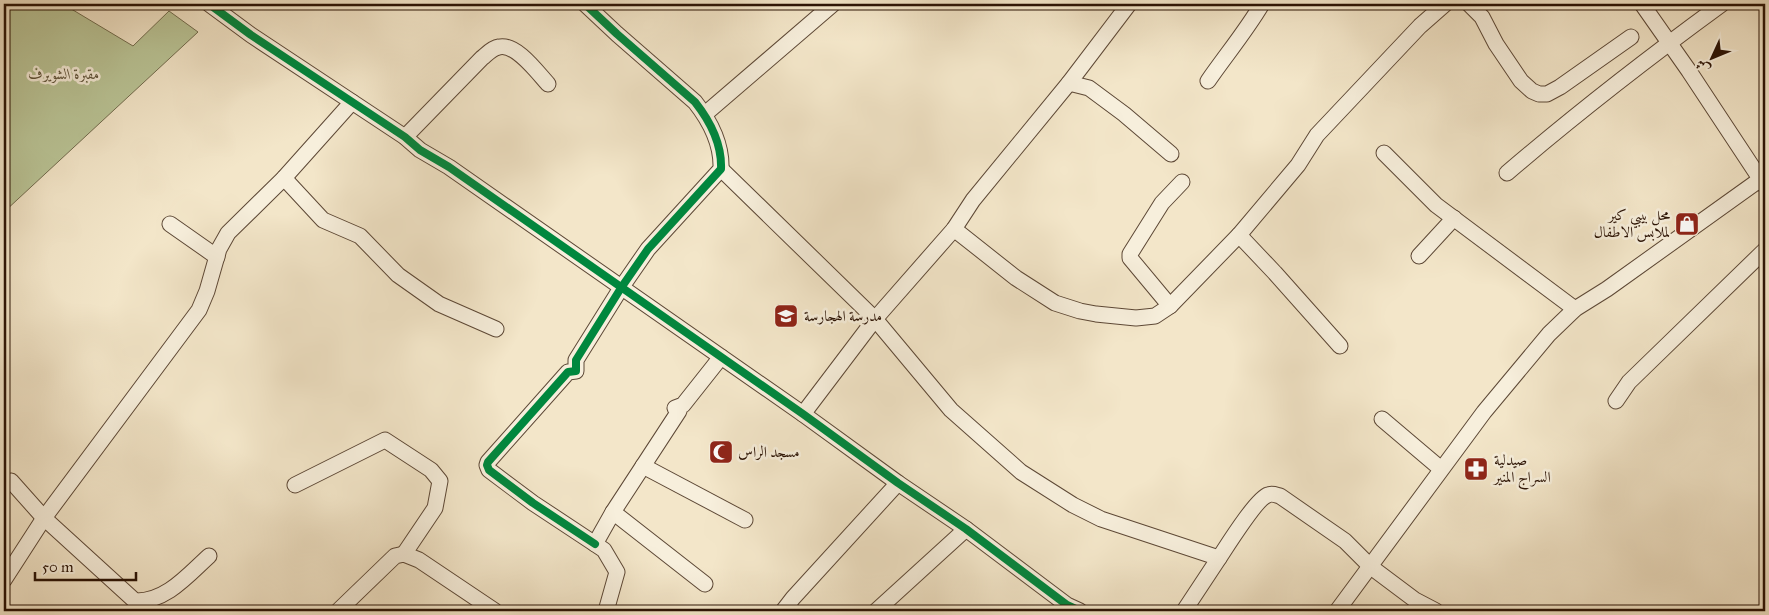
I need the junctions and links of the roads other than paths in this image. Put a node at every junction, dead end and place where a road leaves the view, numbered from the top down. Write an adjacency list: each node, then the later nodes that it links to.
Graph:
1 (209, 4): 15 (street)
2 (585, 4): 16 (street)
3 (833, 4): 16 (street)
4 (1129, 4): 13 (street)
5 (1262, 4): 12 (street)
6 (1445, 4): 28 (street)
7 (1469, 4): 10 (street)
8 (1642, 4): 11 (street)
9 (1722, 4): 11 (street)
10 (1631, 37)
11 (1669, 42): 21 (street); 23 (street)
12 (1208, 81)
13 (1069, 83): 19 (street); 27 (street)
14 (548, 84): 17 (street)
15 (352, 102): 17 (street); 22 (street)
16 (705, 114): 20 (street)
17 (405, 137): 32 (street)
18 (1384, 153): 25 (street)
19 (1170, 154)
20 (721, 169): 32 (street); 35 (street)
21 (1507, 174)
22 (284, 178): 31 (street); 36 (street)
23 (1764, 181): 34 (street)
24 (1182, 182): 33 (street)
25 (1454, 218): 30 (street); 34 (street)
26 (170, 224): 31 (street)
27 (954, 229): 33 (street); 35 (street)
28 (1239, 235): 33 (street); 37 (street)
29 (1765, 250): 39 (street)
30 (1419, 256)
31 (217, 257): 48 (street)
32 (620, 288): 38 (street); 51 (street)
33 (1170, 306)
34 (1575, 309): 43 (street)
35 (875, 319): 40 (street); 54 (street)
36 (496, 329)
37 (1340, 346)
38 (721, 357): 40 (street); 42 (street)
39 (1616, 401)
40 (803, 414): 45 (street)
41 (1382, 419): 43 (street)
42 (643, 466): 47 (street); 49 (street)
43 (1441, 469): 55 (street)
44 (11, 481): 48 (street)
45 (898, 483): 50 (street); 61 (street)
46 (295, 485): 52 (street)
47 (613, 512): 51 (street); 57 (street)
48 (44, 518): 53 (street); 56 (street)
49 (745, 520)
50 (966, 529): 62 (street); 63 (street)
51 (595, 544): 60 (street)
52 (404, 554): 58 (street); 59 (street)
53 (209, 556)
54 (1219, 558): 55 (street); 64 (street)
55 (1371, 567): 65 (street); 66 (street)
56 (4, 580)
57 (705, 584)
58 (338, 611)
59 (495, 611)
60 (606, 611)
61 (783, 611)
62 (876, 611)
63 (1080, 611)
64 (1184, 611)
65 (1337, 611)
66 (1436, 611)

